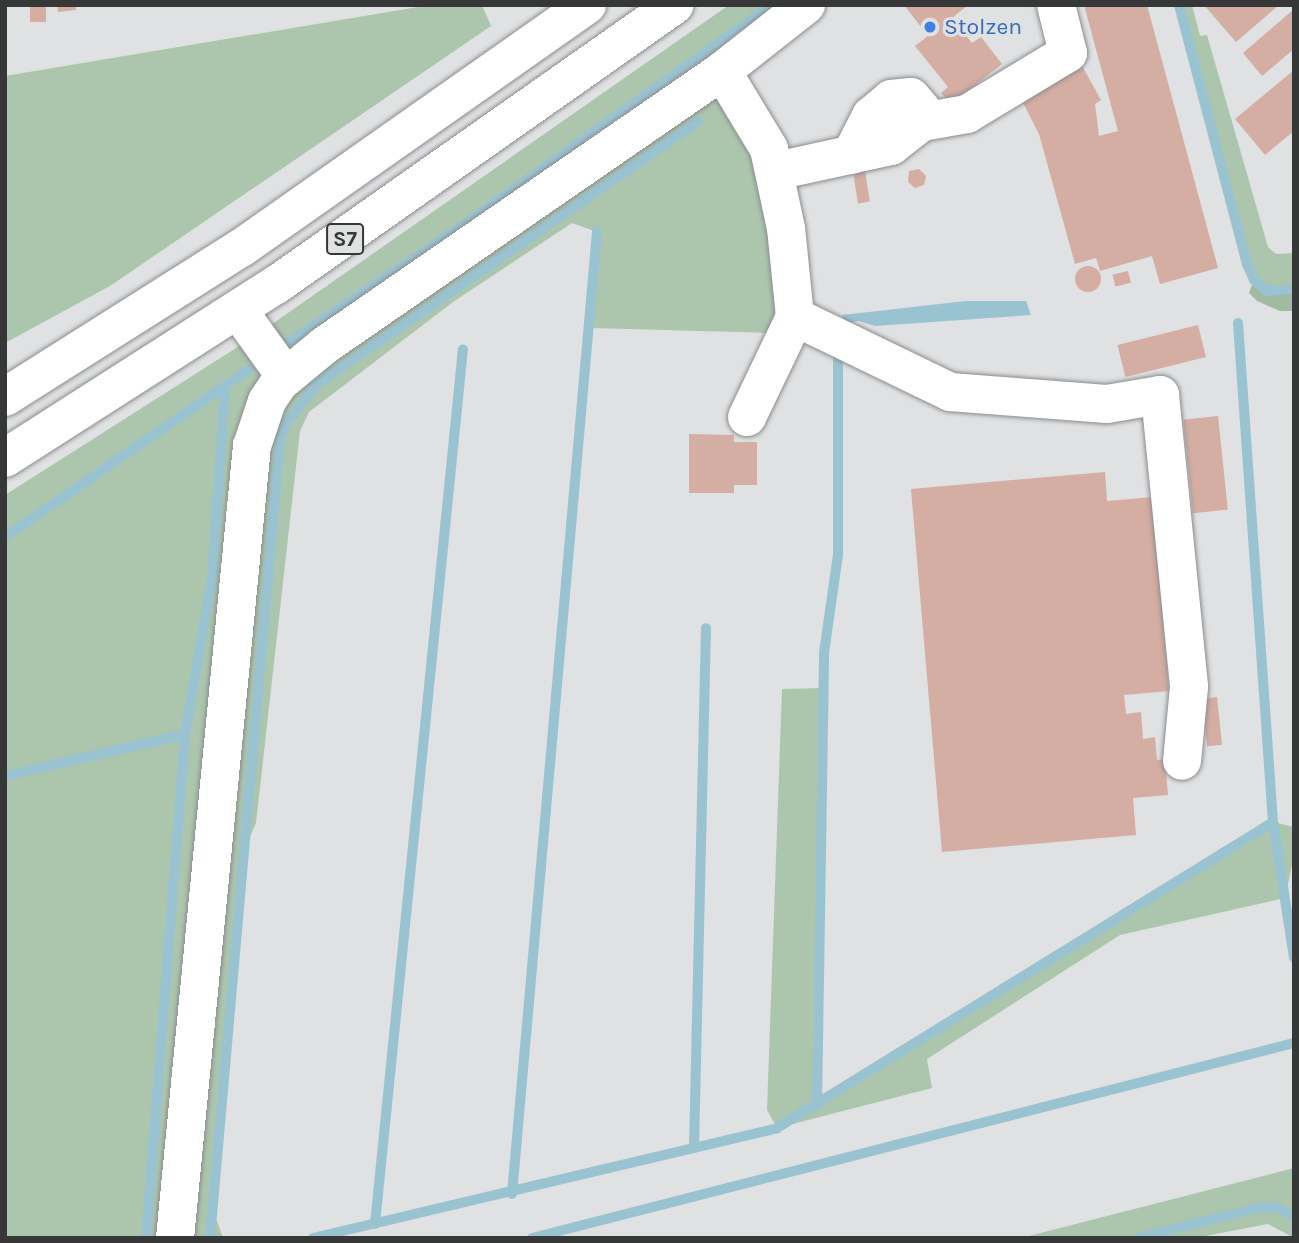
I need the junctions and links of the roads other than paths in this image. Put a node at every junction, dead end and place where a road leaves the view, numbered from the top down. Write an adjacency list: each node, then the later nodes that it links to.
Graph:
1 (587, 5): 10 (main road, S7)
2 (674, 5): 7 (main road, S7)
3 (806, 5): 5 (main road)
4 (1055, 5): 6 (main road)
5 (722, 71): 6 (main road); 9 (main road)
6 (776, 171): 8 (main road)
7 (238, 310): 9 (main road); 12 (main road, S7)
8 (795, 317): 11 (main road); 13 (main road)
9 (286, 377): 14 (main road)
10 (5, 397)
11 (747, 417)
12 (5, 458)
13 (1182, 761)
14 (175, 1238)

